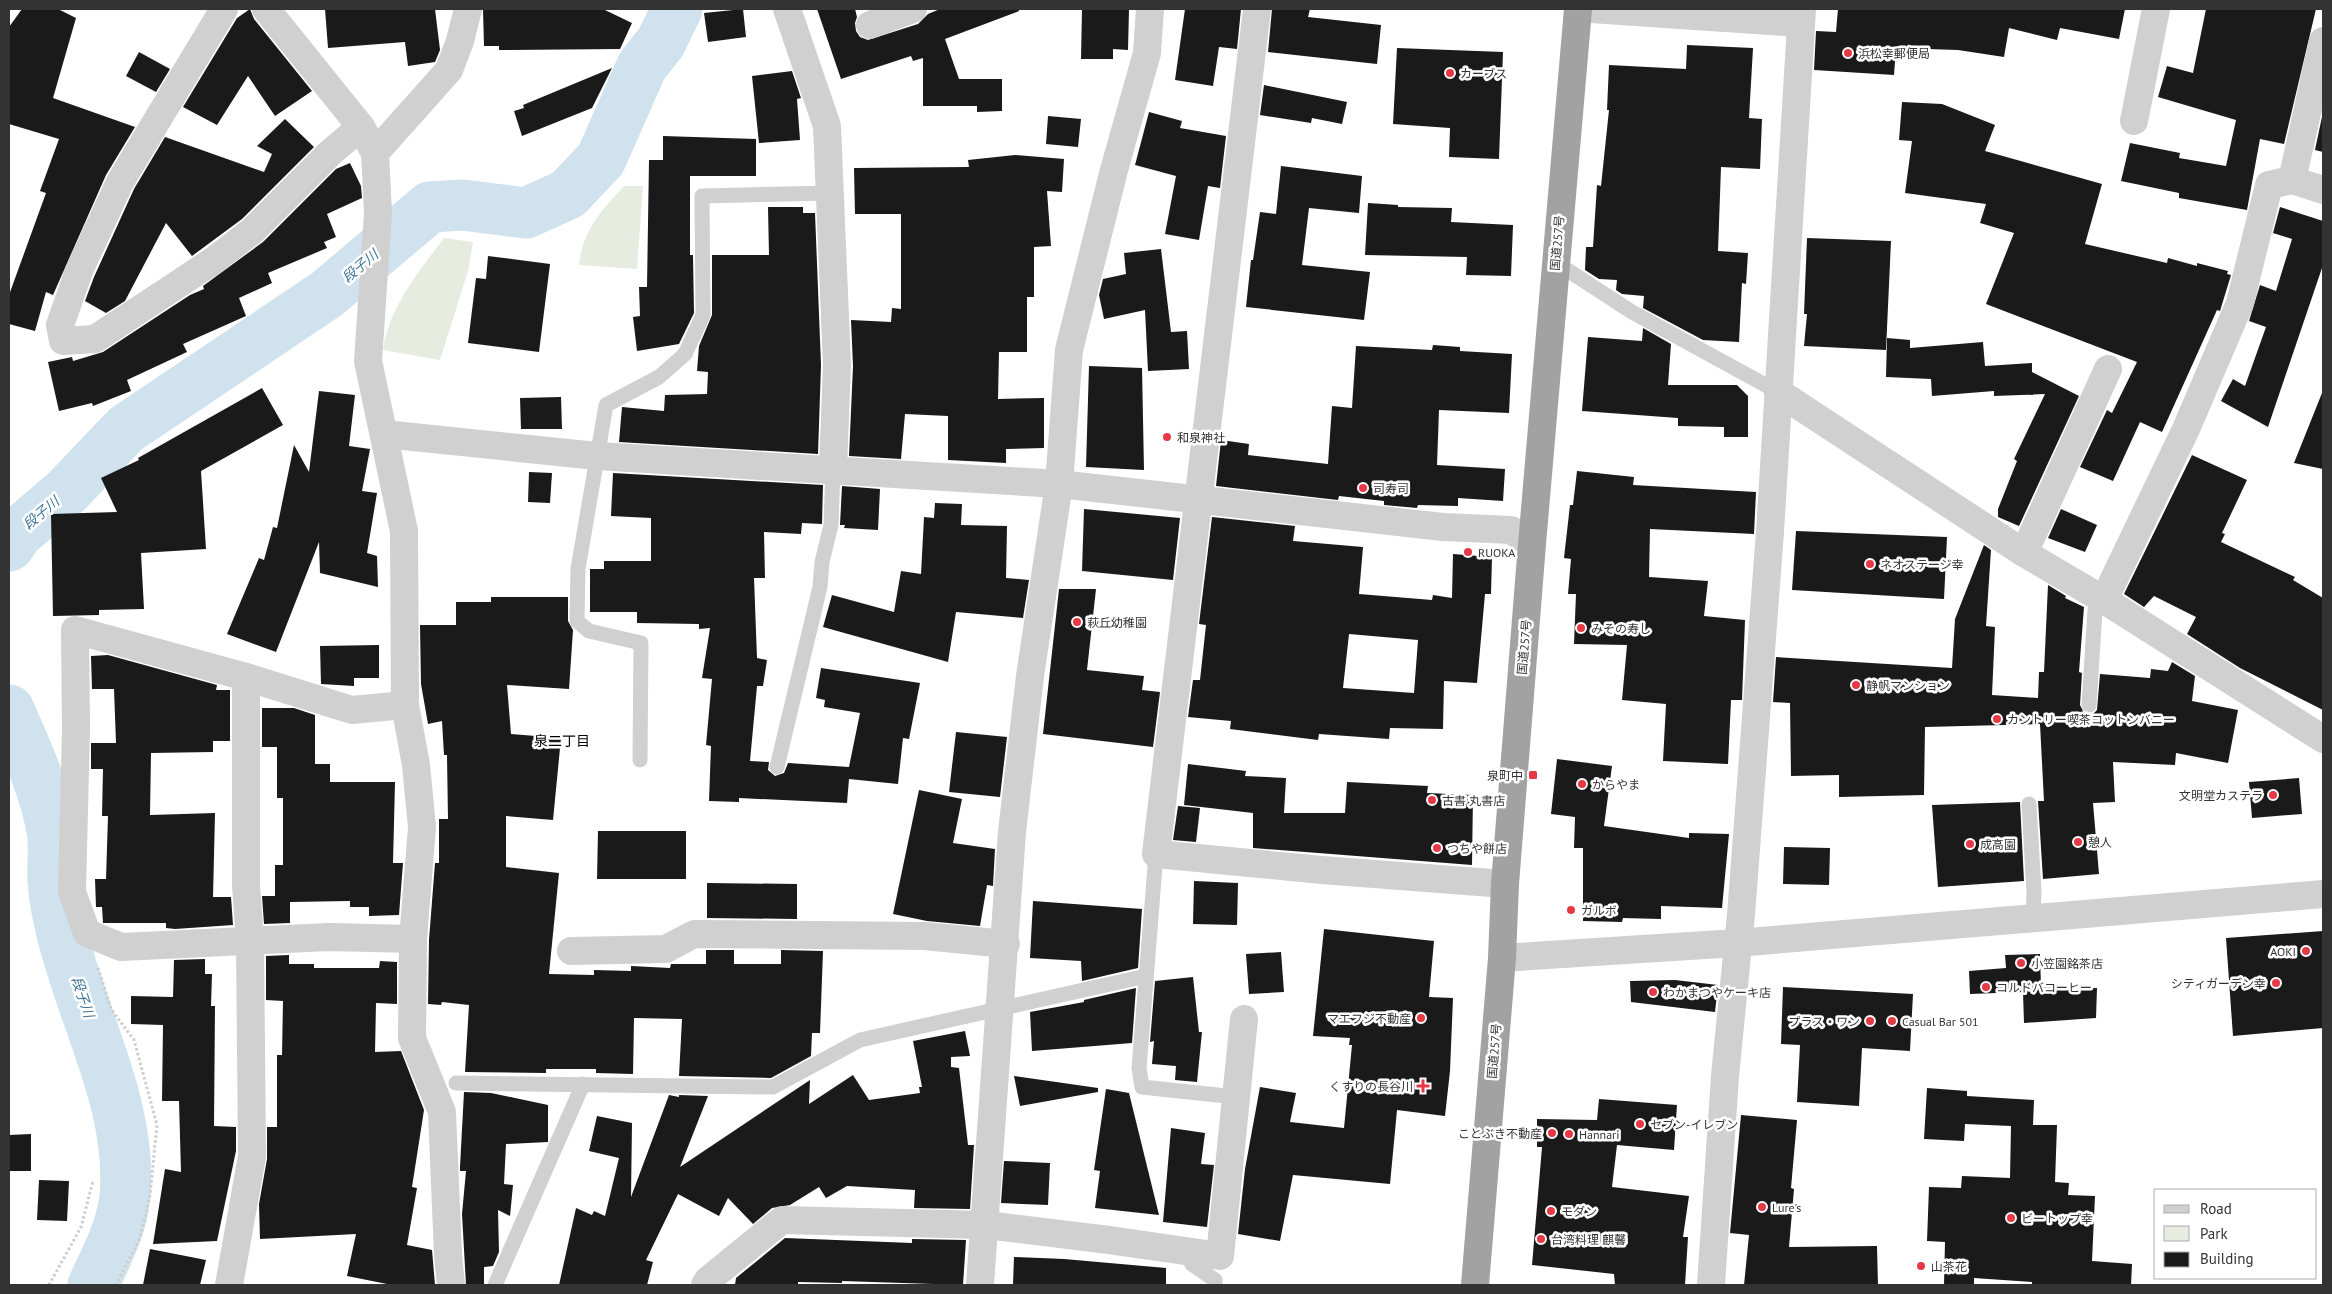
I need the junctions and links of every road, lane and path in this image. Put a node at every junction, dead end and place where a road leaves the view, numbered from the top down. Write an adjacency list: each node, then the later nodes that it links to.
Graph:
1 (224, 9): 15 (street)
2 (266, 9): 15 (street)
3 (468, 9): 16 (street)
4 (788, 9): 19 (street)
5 (913, 9): 12 (street)
6 (1150, 9): 26 (street)
7 (1257, 9): 27 (street)
8 (1578, 9): 20 (highway, 国道257号)
9 (1591, 9): 11 (street)
10 (2156, 9): 14 (street)
11 (1804, 13): 22 (street)
12 (870, 25)
13 (2323, 41): 17 (street)
14 (2134, 121)
15 (361, 127): 16 (street)
16 (375, 153): 23 (street)
17 (2292, 180): 18 (street); 30 (street)
18 (2323, 190)
19 (831, 193): 24 (lane); 25 (street)
20 (1555, 262): 22 (lane); 28 (highway, 国道257号)
21 (2108, 369): 29 (street)
22 (1778, 392): 29 (street); 45 (street)
23 (384, 434): 24 (street); 32 (street)
24 (597, 456): 25 (street); 35 (lane)
25 (833, 469): 26 (street); 36 (lane)
26 (1058, 484): 27 (street); 46 (street)
27 (1198, 499): 28 (street); 38 (street)
28 (1532, 544): 39 (highway, 国道257号)
29 (2024, 554): 30 (street)
30 (2104, 600): 33 (lane); 34 (street)
31 (246, 678): 32 (street); 42 (street); 44 (street)
32 (405, 705): 43 (street)
33 (2089, 705)
34 (2323, 739)
35 (640, 760)
36 (777, 767)
37 (2029, 804): 41 (lane)
38 (1156, 854): 39 (street); 49 (lane)
39 (1505, 884): 48 (highway, 国道257号)
40 (2323, 894): 41 (street)
41 (2033, 920): 45 (street)
42 (87, 933): 44 (street); 59 (path)
43 (413, 939): 44 (street); 61 (street)
44 (250, 941): 60 (street)
45 (1737, 943): 48 (street); 67 (street)
46 (1006, 944): 47 (street); 50 (street)
47 (572, 951)
48 (1502, 958): 66 (highway, 国道257号)
49 (1146, 976): 50 (lane); 54 (lane)
50 (1001, 1008): 53 (lane); 56 (street)
51 (1244, 1019): 54 (street)
52 (456, 1083): 53 (lane)
53 (583, 1084): 62 (lane)
54 (1236, 1096): 57 (street)
55 (93, 1181): 58 (path)
56 (986, 1225): 57 (street); 63 (street); 64 (street)
57 (1184, 1251): 65 (lane)
58 (49, 1285)
59 (116, 1285)
60 (229, 1285)
61 (451, 1285)
62 (495, 1285)
63 (705, 1285)
64 (980, 1285)
65 (1215, 1285)
66 (1475, 1285)
67 (1711, 1285)

